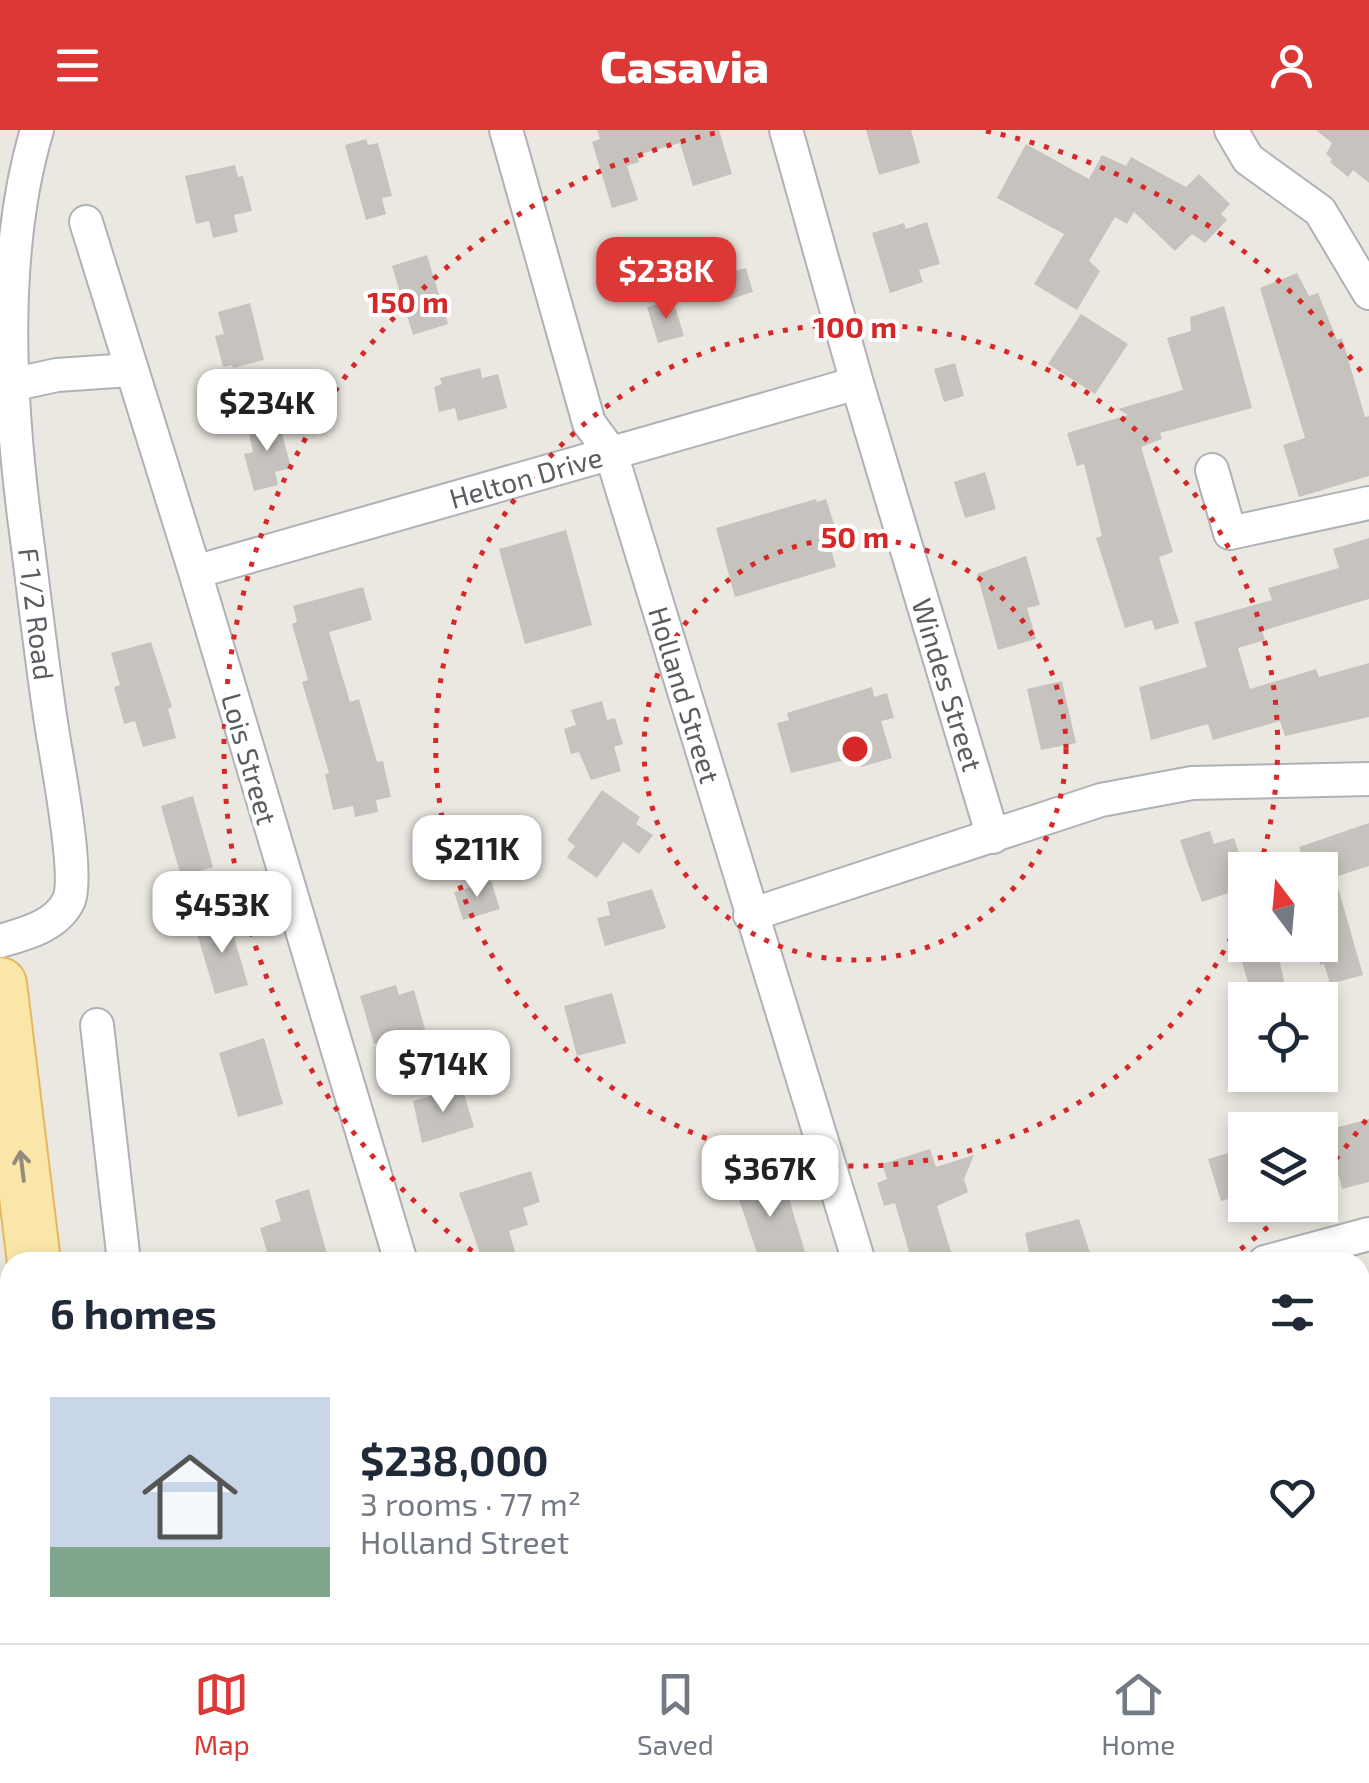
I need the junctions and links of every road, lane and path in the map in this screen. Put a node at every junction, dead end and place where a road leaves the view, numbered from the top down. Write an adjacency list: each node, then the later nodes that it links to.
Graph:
1 (37, 130): 9 (street, F 1/2 Road)
2 (506, 130): 10 (street, Holland Street)
3 (786, 130): 8 (street, Windes Street)
4 (1231, 130): 6 (street)
5 (86, 222): 7 (street, Lois Street)
6 (1369, 293)
7 (130, 370): 9 (street); 13 (street, Lois Street)
8 (857, 384): 10 (street, Helton Drive); 15 (street, Windes Street)
9 (6, 386): 17 (street, F 1/2 Road)
10 (611, 454): 13 (street, Helton Drive); 16 (street, Holland Street)
11 (1212, 470): 12 (street)
12 (1369, 503)
13 (195, 572): 23 (street, Lois Street)
14 (1369, 779): 15 (street)
15 (993, 837): 16 (street)
16 (750, 915): 24 (street, Holland Street)
17 (0, 941)
18 (0, 984): 21 (main road, one-way to 18)
19 (97, 1025): 22 (street)
20 (1369, 1234): 25 (street)
21 (33, 1252)
22 (123, 1252)
23 (399, 1252)
24 (857, 1252)
25 (1302, 1252)

